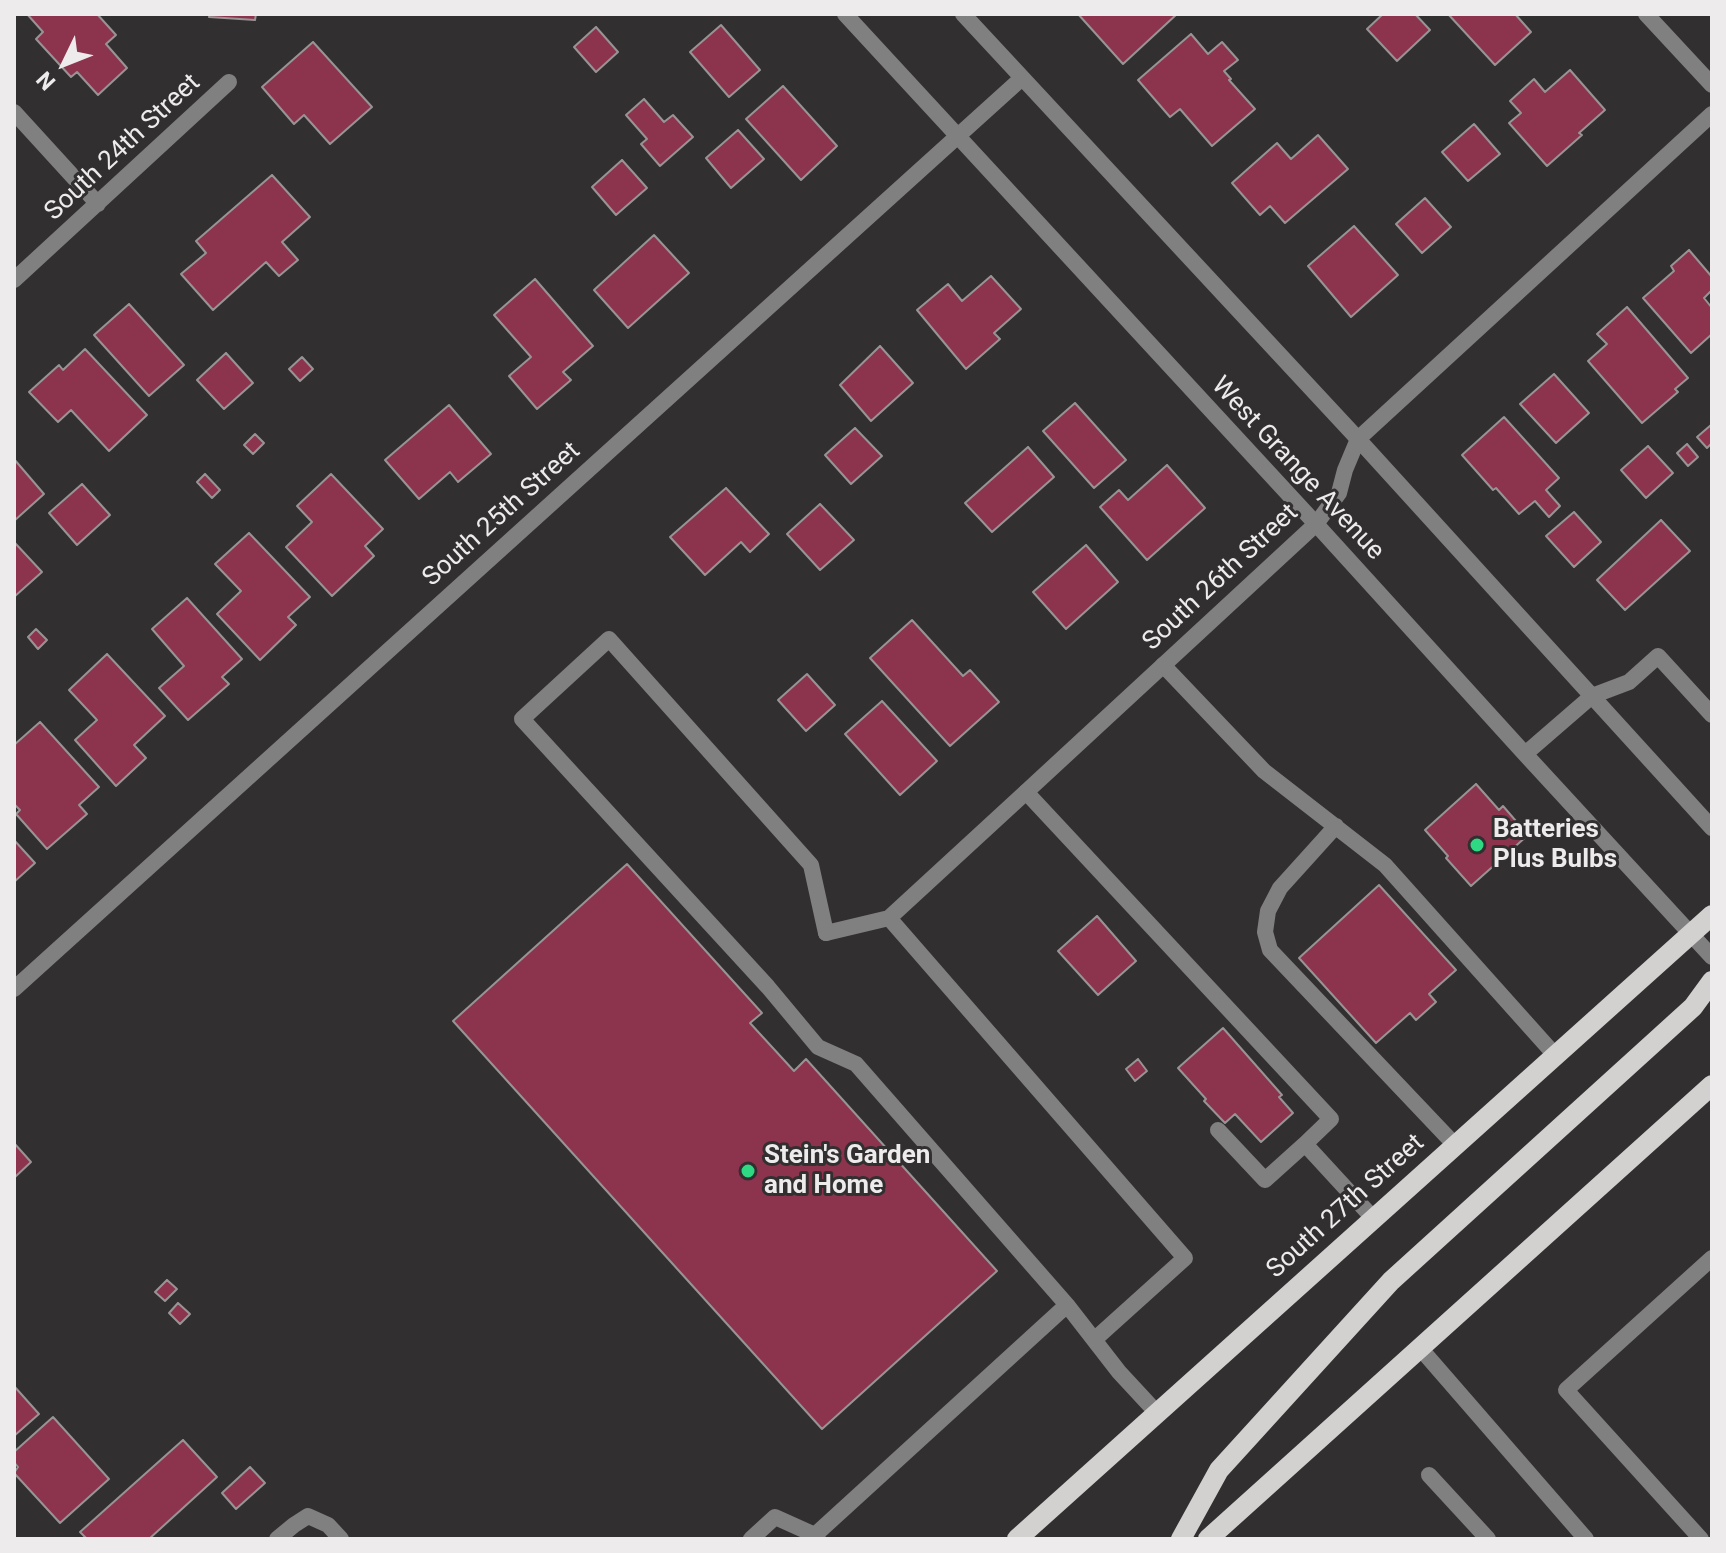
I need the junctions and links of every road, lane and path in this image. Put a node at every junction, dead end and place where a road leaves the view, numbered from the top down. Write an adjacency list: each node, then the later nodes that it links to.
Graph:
1 (845, 14): 9 (street, West Grange Avenue)
2 (963, 14): 4 (street)
3 (1646, 14): 6 (street)
4 (1022, 78): 9 (street, South 25th Street); 12 (street)
5 (229, 82): 10 (street, South 24th Street)
6 (1712, 85)
7 (14, 112): 10 (street)
8 (1712, 114): 12 (street, South 26th Street)
9 (957, 135): 13 (street, West Grange Avenue); 26 (street, South 25th Street)
10 (98, 204): 11 (street, South 24th Street)
11 (14, 280)
12 (1358, 439): 13 (street, South 26th Street); 15 (street)
13 (1316, 524): 14 (street, South 26th Street); 17 (street, West Grange Avenue)
14 (1163, 665): 18 (street, South 26th Street); 19 (street)
15 (1592, 696): 16 (street); 17 (street); 20 (street)
16 (1712, 715)
17 (1525, 754): 23 (street, West Grange Avenue)
18 (1026, 792): 22 (street, South 26th Street); 30 (street)
19 (1336, 826): 27 (street); 31 (street)
20 (1712, 828)
21 (1712, 915): 23 (main road, South 27th Street)
22 (889, 918): 34 (street, South 26th Street); 35 (street)
23 (1691, 934): 24 (street, West Grange Avenue); 27 (main road, South 27th Street)
24 (1712, 957)
25 (1712, 981): 45 (main road)
26 (14, 989)
27 (1555, 1055): 31 (main road, South 27th Street)
28 (1712, 1085): 36 (main road)
29 (1218, 1130): 30 (street)
30 (1305, 1144): 32 (street)
31 (1455, 1145): 32 (main road, South 27th Street)
32 (1373, 1218): 37 (main road, South 27th Street)
33 (1712, 1258): 49 (street)
34 (1067, 1305): 35 (street); 40 (street)
35 (1094, 1340): 37 (street)
36 (1420, 1348): 46 (main road); 48 (street)
37 (1157, 1413): 44 (main road, South 27th Street)
38 (1429, 1475): 47 (street)
39 (292, 1532): 41 (street); 42 (street)
40 (817, 1537): 43 (street)
41 (277, 1539)
42 (341, 1539)
43 (751, 1539)
44 (1017, 1539)
45 (1181, 1539)
46 (1208, 1539)
47 (1488, 1539)
48 (1586, 1539)
49 (1701, 1539)

